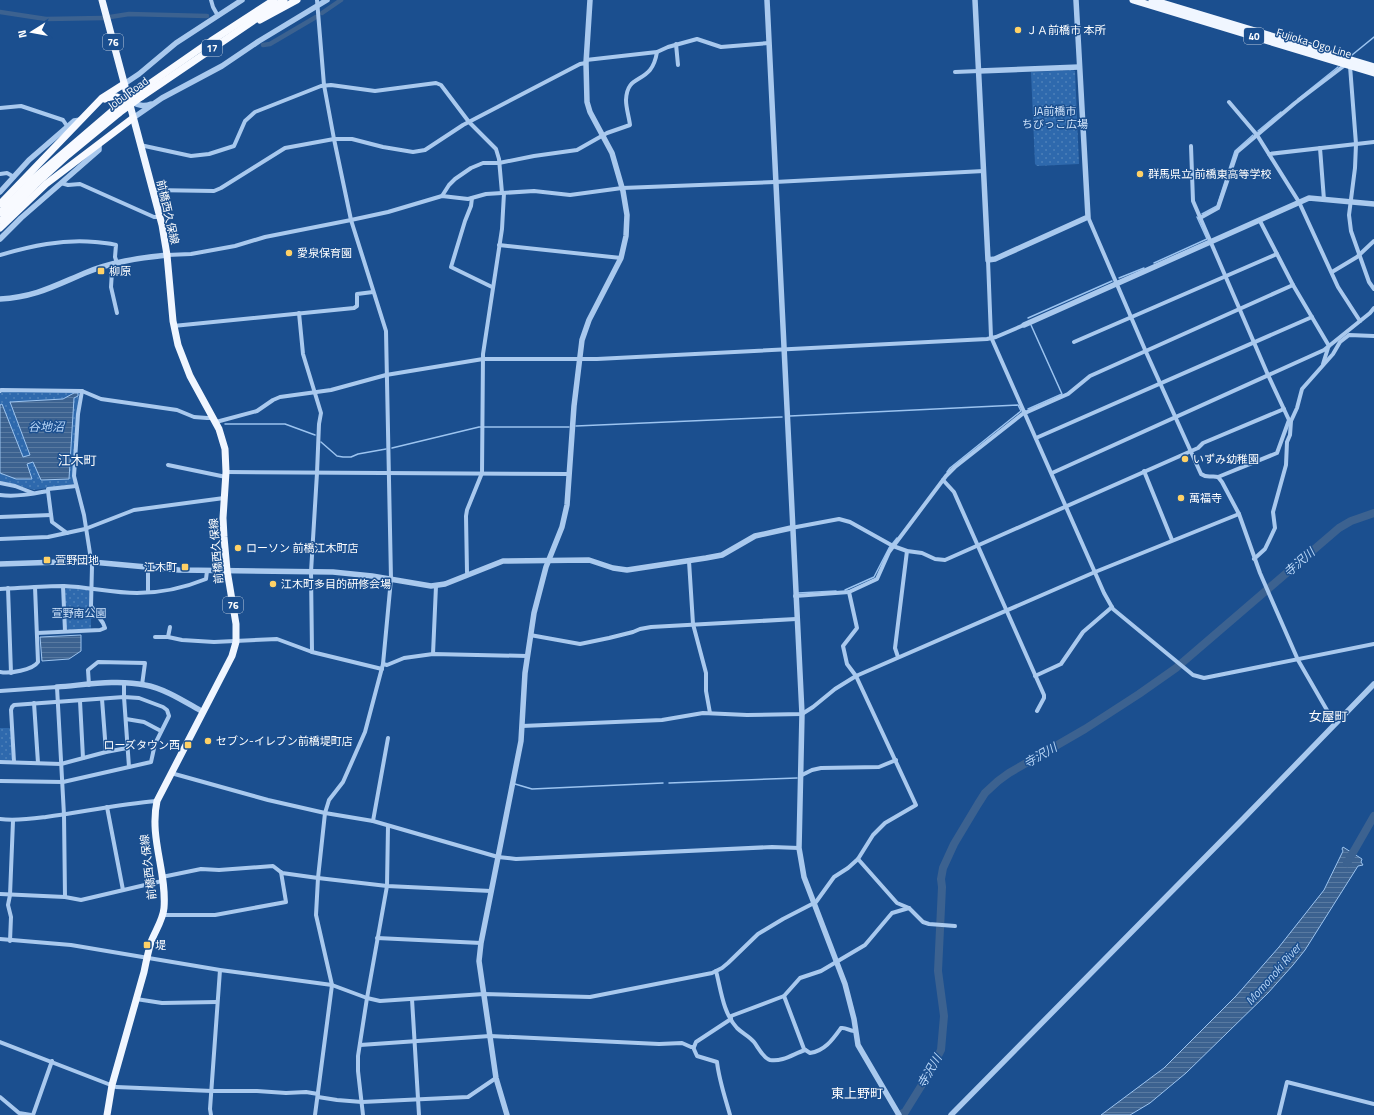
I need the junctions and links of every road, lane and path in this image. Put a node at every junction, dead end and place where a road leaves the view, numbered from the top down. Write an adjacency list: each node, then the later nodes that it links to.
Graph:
1 (102, 0): 30 (main road, 前橋西久保線 / 76)
2 (212, 0): 16 (street)
3 (242, 0): 16 (street)
4 (265, 0): 18 (highway, 17)
5 (274, 0): 18 (highway, Jobu Road / 17)
6 (284, 0): 17 (highway, Jobu Road / 17)
7 (296, 0): 17 (highway, 17)
8 (327, 0): 15 (street)
9 (590, 0): 22 (street)
10 (767, 0): 19 (street)
11 (975, 0): 27 (street)
12 (1076, 0): 25 (street)
13 (1133, 0): 24 (main road, Fujioka-Ogo Line / 40)
14 (1152, 0): 26 (main road, 40)
15 (318, 3): 31 (street); 33 (street)
16 (218, 16): 30 (street)
17 (234, 33): 32 (highway, Jobu Road / 17)
18 (220, 35): 32 (highway, Jobu Road / 17)
19 (769, 43): 20 (street); 57 (street)
20 (676, 44): 21 (street); 23 (street)
21 (657, 52): 22 (street); 43 (street)
22 (586, 61): 41 (street); 43 (street)
23 (678, 65)
24 (1348, 65): 29 (main road, Fujioka-Ogo Line / 40); 44 (street); 48 (street)
25 (1079, 66): 27 (street); 72 (street)
26 (1374, 67)
27 (979, 71): 28 (street); 54 (street)
28 (955, 72)
29 (1374, 73)
30 (124, 84): 34 (main road, 前橋西久保線 / 76); 36 (highway)
31 (324, 85): 41 (street); 45 (street); 49 (street)
32 (140, 94): 38 (highway, Jobu Road / 17, bridge)
33 (162, 98): 34 (street); 39 (street)
34 (129, 101): 36 (highway); 39 (main road, 前橋西久保線 / 76)
35 (1230, 102): 44 (street)
36 (95, 106): 40 (highway)
37 (0, 108): 42 (street)
38 (118, 110): 70 (highway, Jobu Road / 17); 76 (highway, Jobu Road / 17)
39 (133, 118): 47 (highway); 49 (main road, 前橋西久保線 / 76)
40 (81, 120): 42 (street); 68 (highway)
41 (469, 122): 45 (street); 53 (street)
42 (68, 126): 56 (street)
43 (603, 135): 53 (street); 59 (street)
44 (1257, 135): 52 (street); 73 (street)
45 (334, 139): 60 (street); 74 (street)
46 (1374, 142): 48 (street)
47 (99, 144): 58 (street); 77 (highway)
48 (1356, 144): 51 (street); 67 (street)
49 (140, 145): 60 (main road, 前橋西久保線 / 76)
50 (1191, 146): 73 (street)
51 (1320, 148): 52 (street); 65 (street)
52 (1268, 154): 66 (street)
53 (499, 163): 62 (street); 63 (street)
54 (984, 171): 57 (street); 87 (street)
55 (0, 174): 56 (street)
56 (14, 177): 61 (street)
57 (775, 182): 59 (street); 111 (street)
58 (61, 184): 71 (street); 78 (street)
59 (622, 188): 62 (street); 86 (street)
60 (152, 190): 71 (main road, 前橋西久保線 / 76)
61 (0, 192)
62 (503, 193): 64 (street); 81 (street)
63 (442, 196): 64 (street); 74 (street)
64 (472, 198): 93 (street)
65 (1324, 200): 66 (street); 67 (street)
66 (1299, 202): 75 (street); 89 (street)
67 (1350, 203): 69 (street); 83 (street)
68 (0, 204)
69 (1374, 204)
70 (0, 213)
71 (160, 216): 85 (main road, 前橋西久保線 / 76)
72 (1088, 217): 87 (street); 91 (street)
73 (1200, 218): 80 (street)
74 (351, 220): 85 (street); 95 (street)
75 (1260, 221): 80 (street); 82 (street)
76 (0, 222)
77 (0, 228)
78 (0, 239)
79 (1374, 241): 83 (street)
80 (1211, 242): 90 (street); 91 (street)
81 (499, 245): 86 (street); 93 (street)
82 (1277, 254): 90 (street); 92 (street)
83 (1359, 254): 89 (street); 94 (street)
84 (0, 255): 88 (street)
85 (167, 255): 88 (street); 105 (main road, 前橋西久保線 / 76)
86 (621, 258): 114 (street)
87 (988, 260): 107 (street)
88 (114, 264): 96 (street); 99 (street)
89 (1332, 272): 103 (street)
90 (1225, 276): 98 (street); 101 (street)
91 (1116, 283): 101 (street); 104 (street)
92 (1294, 285): 98 (street); 102 (street)
93 (492, 287): 113 (street)
94 (1374, 289)
95 (373, 292): 100 (street); 116 (street)
96 (0, 299)
97 (1374, 308): 103 (street)
98 (1239, 309): 109 (street); 112 (street)
99 (117, 313)
100 (299, 313): 105 (street); 121 (street)
101 (1131, 317): 108 (street); 112 (street)
102 (1312, 317): 109 (street); 110 (street)
103 (1360, 321): 110 (street)
104 (1024, 325): 107 (street)
105 (173, 326): 125 (main road, 前橋西久保線 / 76)
106 (1374, 336): 115 (street)
107 (992, 338): 111 (street); 123 (street)
108 (1074, 342)
109 (1254, 342): 117 (street); 118 (street)
110 (1329, 346): 115 (street); 117 (street)
111 (783, 350): 114 (street); 149 (street)
112 (1146, 352): 118 (street); 123 (street)
113 (483, 358): 114 (street); 116 (street); 131 (street)
114 (580, 359): 135 (street)
115 (1323, 366): 126 (street)
116 (386, 375): 121 (street); 133 (street)
117 (1268, 375): 122 (street); 124 (street)
118 (1160, 383): 124 (street); 127 (street)
119 (0, 391): 120 (street)
120 (82, 391): 125 (street); 140 (street)
121 (316, 393): 125 (street); 132 (street)
122 (1284, 409): 126 (street); 128 (street)
123 (1025, 412): 127 (street); 138 (street)
124 (1175, 417): 128 (street); 134 (street)
125 (215, 420): 136 (main road, 前橋西久保線 / 76)
126 (1290, 421): 137 (street); 157 (street)
127 (1036, 438): 134 (street)
128 (1190, 451): 130 (street); 137 (street)
129 (168, 465): 136 (street)
130 (1144, 471): 145 (street); 153 (street)
131 (482, 472): 133 (street); 135 (street); 167 (street)
132 (317, 473): 133 (street); 136 (street); 165 (street)
133 (389, 473): 168 (street)
134 (1052, 473): 145 (street)
135 (569, 474): 158 (street)
136 (226, 475): 144 (main road, 前橋西久保線 / 76)
137 (1218, 477): 146 (street)
138 (943, 480): 154 (street); 155 (street)
139 (0, 483): 142 (street)
140 (76, 486): 141 (street); 150 (street)
141 (48, 491): 142 (street); 147 (street)
142 (34, 494): 143 (street)
143 (0, 495)
144 (224, 498): 150 (street); 163 (main road, 前橋西久保線 / 76)
145 (1066, 506): 154 (street); 166 (street)
146 (1239, 514): 153 (street); 157 (street)
147 (51, 515): 148 (street); 151 (street)
148 (0, 517)
149 (791, 528): 155 (street); 159 (street); 177 (street)
150 (85, 530): 151 (street); 160 (street)
151 (67, 533): 152 (street)
152 (0, 539)
153 (1172, 540): 166 (street)
154 (978, 545): 156 (street); 179 (street)
155 (893, 546): 156 (street); 176 (street)
156 (906, 550): 193 (street)
157 (1254, 559): 194 (street)
158 (549, 561): 159 (street); 167 (street); 185 (street)
159 (689, 561): 181 (street)
160 (92, 562): 161 (street); 162 (street); 173 (street)
161 (0, 564)
162 (148, 568): 164 (street); 175 (street)
163 (227, 570): 164 (street); 165 (street); 188 (main road, 前橋西久保線 / 76)
164 (207, 571): 175 (street)
165 (311, 572): 168 (street); 190 (street)
166 (1095, 572): 178 (street); 179 (street)
167 (468, 575): 170 (street)
168 (391, 579): 170 (street); 195 (street)
169 (62, 586): 171 (street); 173 (street); 183 (street)
170 (436, 586): 191 (street)
171 (36, 587): 172 (street); 184 (street)
172 (8, 588): 174 (street); 198 (street)
173 (93, 588): 175 (street); 183 (street)
174 (0, 589)
175 (148, 592)
176 (849, 592): 177 (street); 199 (street)
177 (795, 596): 180 (street)
178 (1112, 607): 194 (street); 200 (street)
179 (1006, 610): 193 (street); 200 (street)
180 (796, 619): 181 (street); 215 (street)
181 (693, 624): 185 (street); 214 (street)
182 (170, 627): 187 (street)
183 (65, 631): 184 (street)
184 (37, 633): 198 (street)
185 (530, 635): 192 (street)
186 (155, 637): 187 (street)
187 (168, 637): 188 (street)
188 (236, 642): 190 (street); 213 (main road, 前橋西久保線 / 76)
189 (1374, 644): 194 (street)
190 (312, 652): 196 (street)
191 (433, 654): 192 (street); 195 (street)
192 (527, 656): 218 (street)
193 (898, 657): 199 (street)
194 (1298, 660): 217 (street)
195 (383, 664): 196 (street)
196 (382, 669): 236 (street)
197 (0, 672): 198 (street)
198 (11, 672)
199 (856, 676): 215 (street); 224 (street)
200 (1035, 676): 212 (street)
201 (124, 683): 202 (street); 204 (street); 207 (street)
202 (142, 684): 204 (street); 213 (street)
203 (1374, 684): 217 (street)
204 (89, 685): 205 (street)
205 (57, 687): 206 (street); 210 (street)
206 (0, 691)
207 (124, 697): 208 (street); 216 (street); 219 (street)
208 (102, 699): 209 (street); 222 (street)
209 (80, 701): 210 (street); 223 (street)
210 (56, 702): 211 (street); 228 (street)
211 (34, 703): 226 (street); 227 (street)
212 (1037, 711)
213 (203, 712): 230 (main road, 前橋西久保線 / 76)
214 (710, 713): 215 (street); 218 (street)
215 (802, 714): 231 (street)
216 (126, 719): 219 (street); 221 (street)
217 (1335, 724): 299 (street)
218 (522, 726): 243 (street)
219 (161, 731): 229 (street)
220 (388, 738): 240 (street)
221 (127, 748): 222 (street); 229 (street)
222 (106, 752): 223 (street)
223 (83, 758): 228 (street)
224 (896, 760): 231 (street); 244 (street)
225 (0, 762): 226 (street)
226 (14, 762): 227 (street)
227 (38, 763): 228 (street)
228 (61, 764): 233 (street)
229 (129, 767): 233 (street)
230 (171, 773): 234 (main road, 前橋西久保線 / 76); 236 (street)
231 (800, 776): 242 (street)
232 (0, 781): 233 (street)
233 (63, 782): 237 (street)
234 (157, 801): 235 (street); 247 (main road, 前橋西久保線 / 76)
235 (106, 808): 237 (street); 249 (street)
236 (325, 813): 240 (street); 246 (street)
237 (64, 814): 239 (street); 253 (street)
238 (0, 819): 239 (street)
239 (13, 821): 252 (street)
240 (373, 821): 241 (street)
241 (388, 826): 243 (street); 248 (street)
242 (799, 848): 243 (street); 254 (street)
243 (498, 857): 250 (street)
244 (858, 859): 254 (street); 255 (street)
245 (281, 872): 246 (street); 247 (street); 256 (street)
246 (318, 878): 248 (street); 266 (street)
247 (162, 879): 249 (street); 256 (main road, 前橋西久保線 / 76)
248 (387, 886): 250 (street); 258 (street)
249 (123, 890): 253 (street)
250 (491, 891): 261 (street)
251 (0, 894): 252 (street)
252 (10, 895): 253 (street); 260 (street)
253 (65, 897)
254 (813, 904): 263 (street); 265 (street)
255 (909, 908): 257 (street); 263 (street)
256 (163, 915): 262 (main road, 前橋西久保線 / 76)
257 (952, 926)
258 (377, 938): 261 (street); 269 (street)
259 (0, 939): 260 (street)
260 (10, 941): 262 (street)
261 (481, 943): 267 (street)
262 (147, 957): 264 (street); 271 (main road, 前橋西久保線 / 76)
263 (836, 962): 268 (street); 274 (street)
264 (220, 970): 266 (street); 272 (street)
265 (716, 971): 267 (street); 273 (street)
266 (332, 985): 269 (street); 285 (street)
267 (484, 994): 270 (street); 275 (street)
268 (784, 996): 273 (street); 280 (street)
269 (367, 998): 270 (street); 278 (street)
270 (412, 999): 276 (street)
271 (136, 1000): 272 (street); 283 (main road, 前橋西久保線 / 76)
272 (218, 1002): 284 (street)
273 (731, 1020): 279 (street); 280 (street)
274 (854, 1031): 280 (street); 298 (street)
275 (490, 1036): 276 (street); 279 (street); 282 (street)
276 (414, 1041): 278 (street); 287 (street)
277 (0, 1042): 281 (street)
278 (360, 1045): 288 (street)
279 (693, 1047): 297 (street)
280 (805, 1050)
281 (52, 1061): 283 (street); 290 (street)
282 (496, 1078): 287 (street); 296 (street)
283 (112, 1085): 284 (street); 291 (main road, 前橋西久保線 / 76)
284 (212, 1091): 285 (street); 292 (street)
285 (318, 1095): 288 (street); 293 (street)
286 (0, 1097): 290 (street)
287 (418, 1099): 288 (street); 295 (street)
288 (362, 1102): 294 (street)
289 (1374, 1104): 300 (street)
290 (32, 1115)
291 (108, 1115)
292 (211, 1115)
293 (315, 1115)
294 (363, 1115)
295 (419, 1115)
296 (507, 1115)
297 (730, 1115)
298 (899, 1115)
299 (951, 1115)
300 (1280, 1115)

